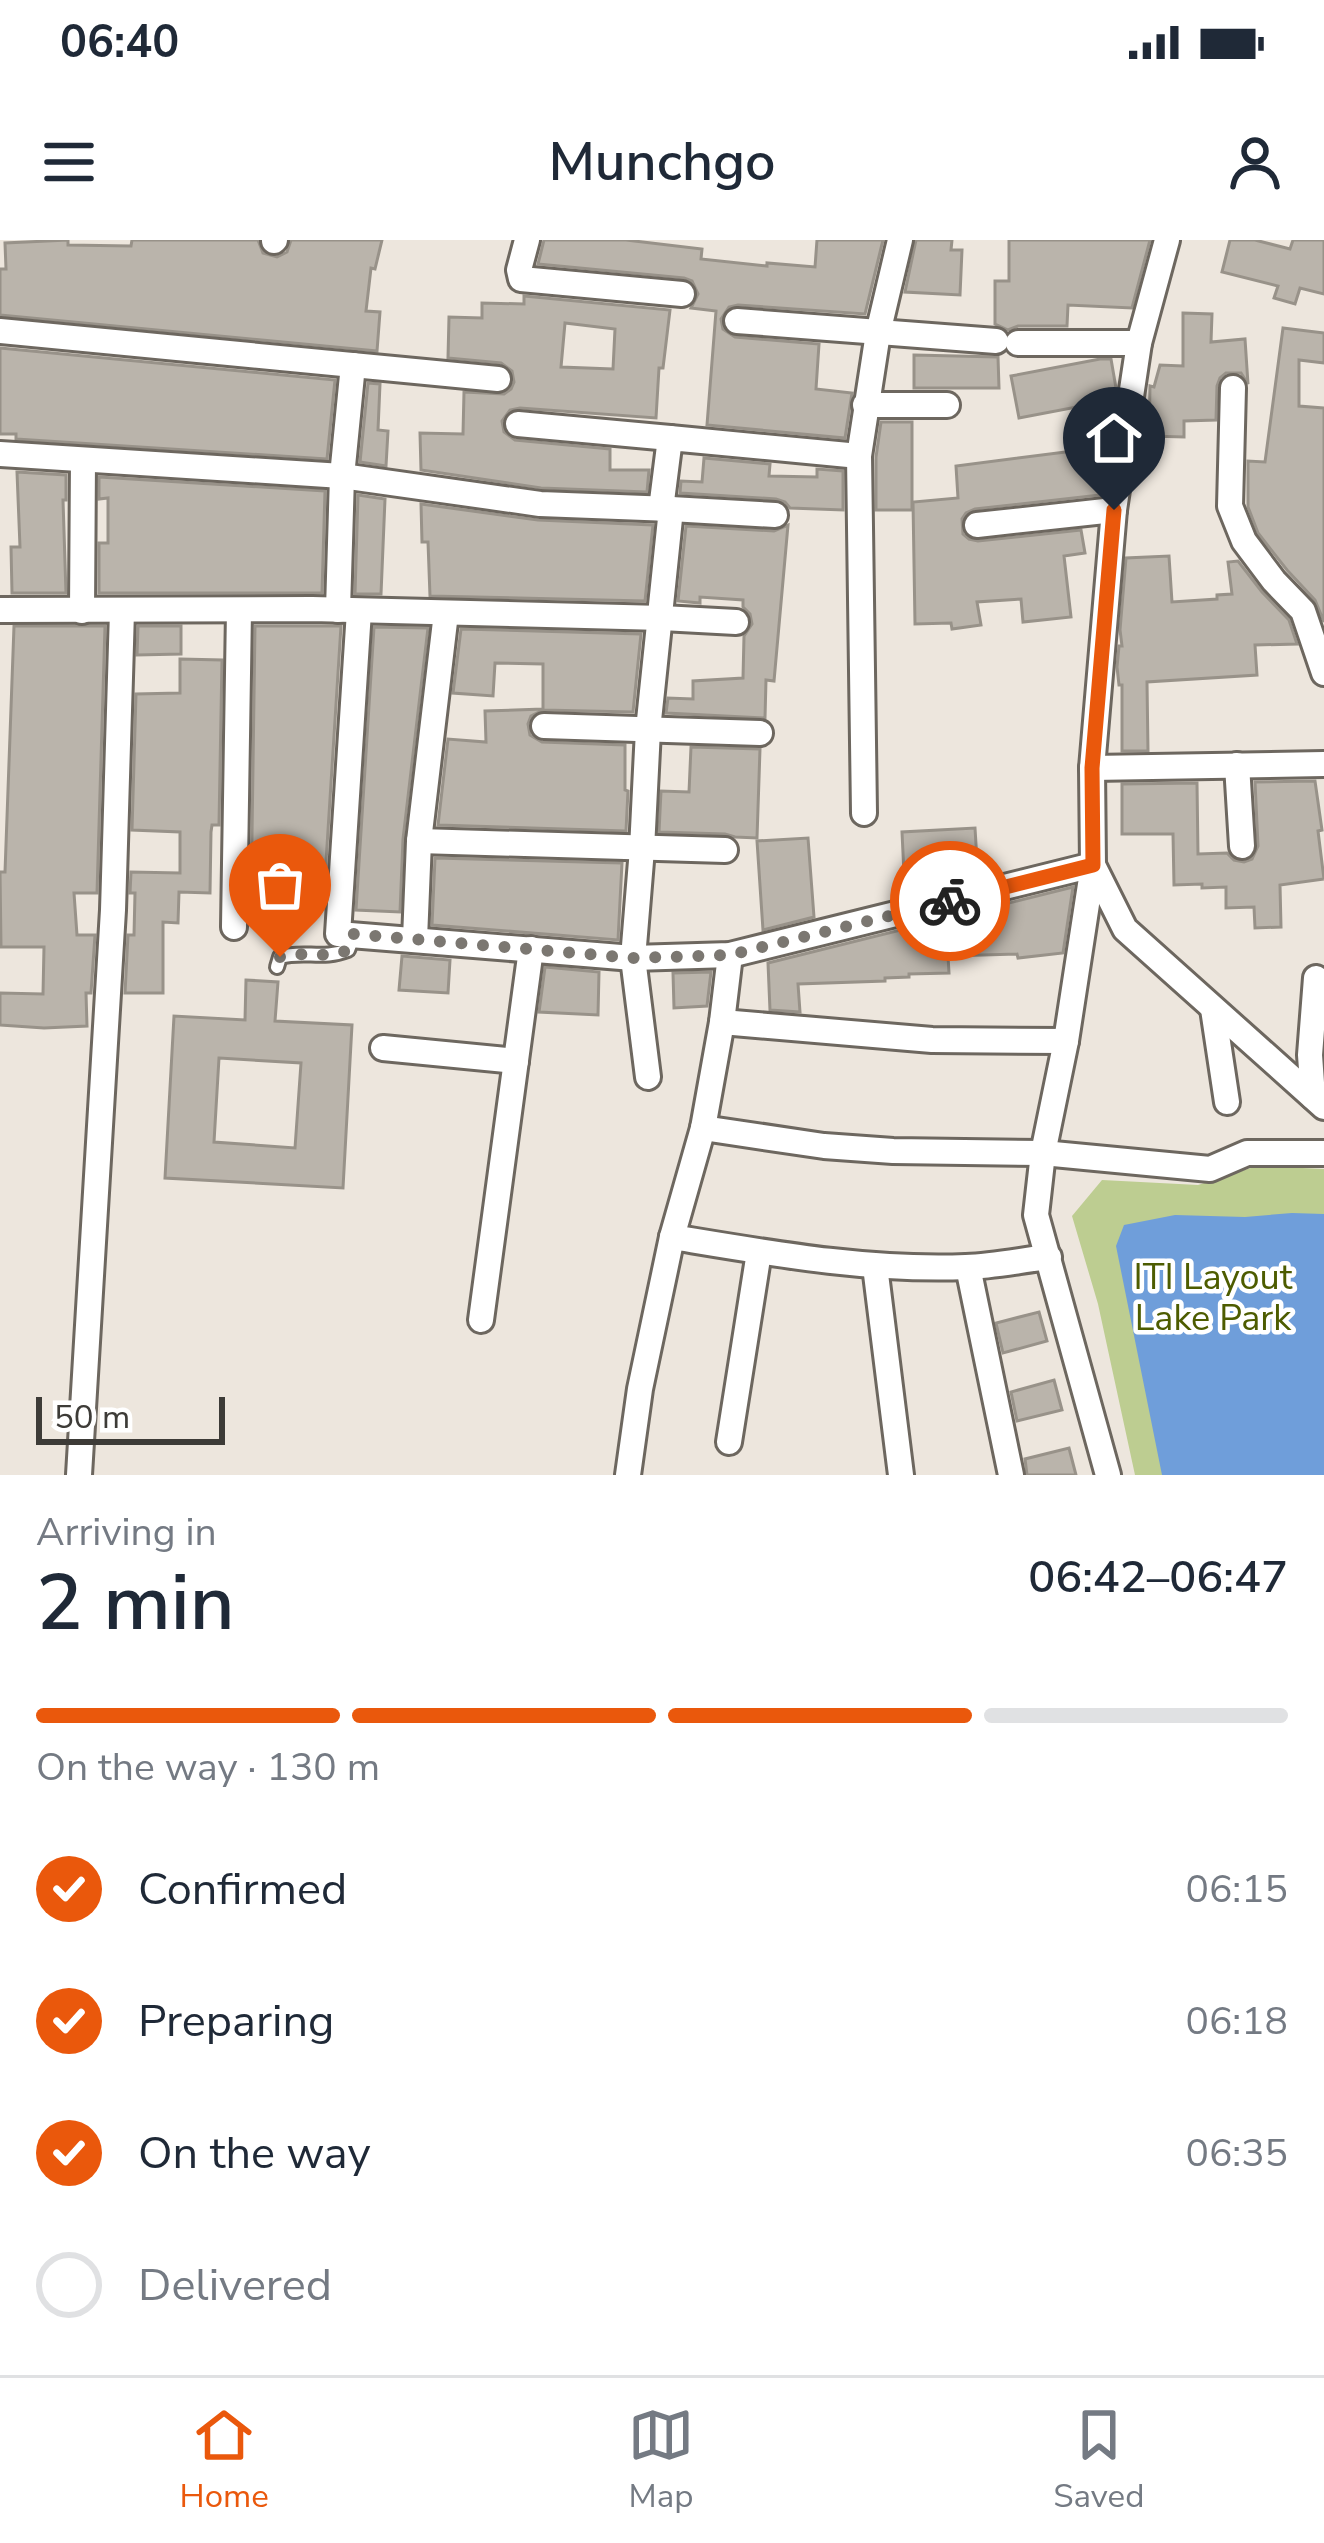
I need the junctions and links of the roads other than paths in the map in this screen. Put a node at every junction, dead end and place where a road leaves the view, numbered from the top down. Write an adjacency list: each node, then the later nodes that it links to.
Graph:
1 (527, 240): 4 (street)
2 (900, 240): 7 (street)
3 (1167, 240): 8 (street)
4 (682, 294)
5 (736, 321): 7 (street)
6 (0, 331): 9 (street)
7 (878, 333): 8 (street); 12 (street)
8 (1139, 343): 21 (street)
9 (353, 365): 10 (street); 19 (street)
10 (498, 379)
11 (1233, 388): 32 (street)
12 (865, 405): 13 (street); 17 (street)
13 (947, 405)
14 (518, 424): 15 (street)
15 (670, 438): 17 (street); 20 (street)
16 (0, 454): 18 (street)
17 (859, 456): 40 (street)
18 (83, 460): 19 (street); 27 (street)
19 (342, 476): 20 (street); 26 (street)
20 (666, 509): 22 (street); 30 (street)
21 (1114, 510): 23 (street); 39 (street)
22 (775, 515)
23 (977, 525)
24 (0, 610): 27 (street)
25 (239, 610): 26 (street); 28 (street); 46 (street)
26 (349, 610): 29 (street); 47 (street)
27 (82, 611): 28 (street)
28 (122, 611): 72 (street)
29 (446, 613): 30 (street); 41 (street)
30 (662, 618): 31 (street); 34 (street)
31 (736, 622)
32 (1324, 673)
33 (544, 726): 34 (street)
34 (648, 730): 35 (street); 43 (street)
35 (760, 733)
36 (1324, 746): 37 (street)
37 (1324, 763): 38 (street)
38 (1237, 765): 39 (street); 42 (street)
39 (1092, 768): 45 (street)
40 (864, 813)
41 (419, 841): 43 (street); 48 (street)
42 (1242, 845)
43 (643, 849): 44 (street); 51 (street)
44 (725, 850)
45 (1093, 865): 50 (street); 54 (street); 56 (street)
46 (234, 927)
47 (353, 934): 48 (street); 52 (lane)
48 (415, 939): 49 (street)
49 (531, 950): 51 (street); 58 (street)
50 (730, 955): 51 (street); 55 (street)
51 (633, 958): 59 (street)
52 (277, 967)
53 (1316, 978): 61 (street)
54 (1214, 1009): 60 (street); 61 (street)
55 (722, 1022): 56 (street); 62 (street)
56 (1066, 1041): 64 (street)
57 (383, 1048): 58 (street)
58 (516, 1061): 70 (street)
59 (648, 1077)
60 (1227, 1102)
61 (1318, 1102)
62 (703, 1128): 64 (street); 65 (street)
63 (1324, 1153): 64 (street)
64 (1043, 1154): 67 (street)
65 (672, 1237): 66 (street); 73 (street)
66 (759, 1252): 68 (street); 71 (street)
67 (1049, 1257): 69 (street); 76 (street)
68 (875, 1266): 69 (street); 74 (street)
69 (968, 1267): 75 (street)
70 (481, 1320)
71 (729, 1442)
72 (79, 1475)
73 (628, 1475)
74 (902, 1475)
75 (1011, 1475)
76 (1108, 1475)

